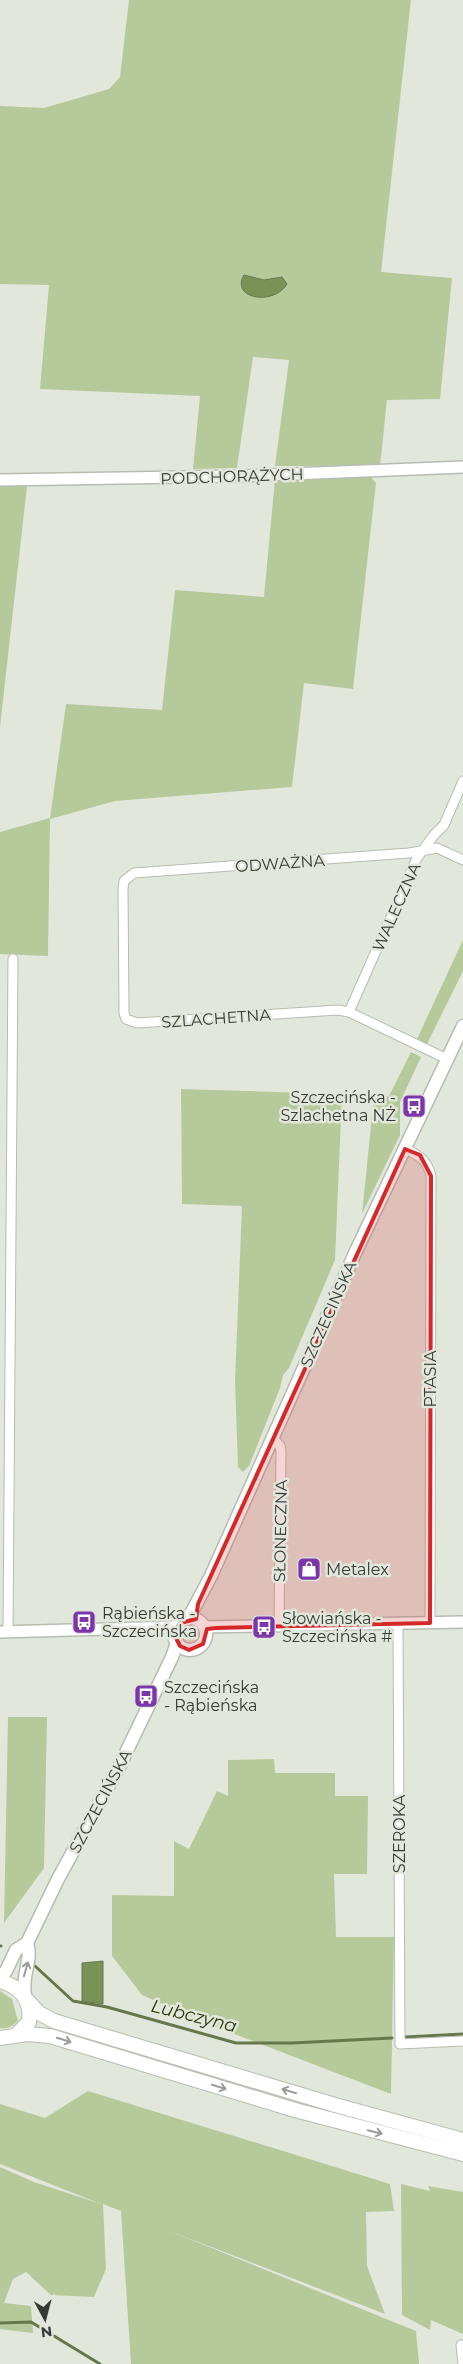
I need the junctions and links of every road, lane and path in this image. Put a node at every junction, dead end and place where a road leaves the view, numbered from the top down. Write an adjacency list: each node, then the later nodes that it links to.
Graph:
1 (463, 467): 2 (street, PODCHORĄŻYCH)
2 (0, 480)
3 (463, 781): 4 (street, WALECZNA)
4 (425, 849): 5 (street); 6 (street, ODWAŻNA); 8 (street, WALECZNA)
5 (463, 860)
6 (134, 873): 8 (street, SZLACHETNA)
7 (13, 959): 18 (street)
8 (349, 1012): 10 (street, SZLACHETNA)
9 (463, 1026): 10 (main road, SZCZECIŃSKA)
10 (447, 1059): 11 (main road, SZCZECIŃSKA)
11 (404, 1149): 12 (main road, SZCZECIŃSKA); 14 (street, PTASIA)
12 (272, 1438): 16 (main road, SZCZECIŃSKA); 17 (street, SŁONECZNA)
13 (463, 1622): 14 (street)
14 (430, 1623): 15 (street)
15 (398, 1624): 17 (street); 25 (street, SZEROKA)
16 (202, 1626): 17 (street); 19 (main road); 19 (main road)
17 (278, 1627)
18 (4, 1632): 19 (street)
19 (178, 1638): 20 (main road, SZCZECIŃSKA)
20 (27, 1943): 21 (main road, SZCZECIŃSKA); 23 (main road, SZCZECIŃSKA, one-way to 20)
21 (0, 1977)
22 (0, 1982): 23 (main road)
23 (26, 1998): 24 (main road); 26 (main road, one-way to 23)
24 (4, 2038): 27 (main road, one-way to 27)
25 (463, 2040)
26 (463, 2140)
27 (463, 2154)
28 (461, 2345): 29 (street)
29 (463, 2364)

